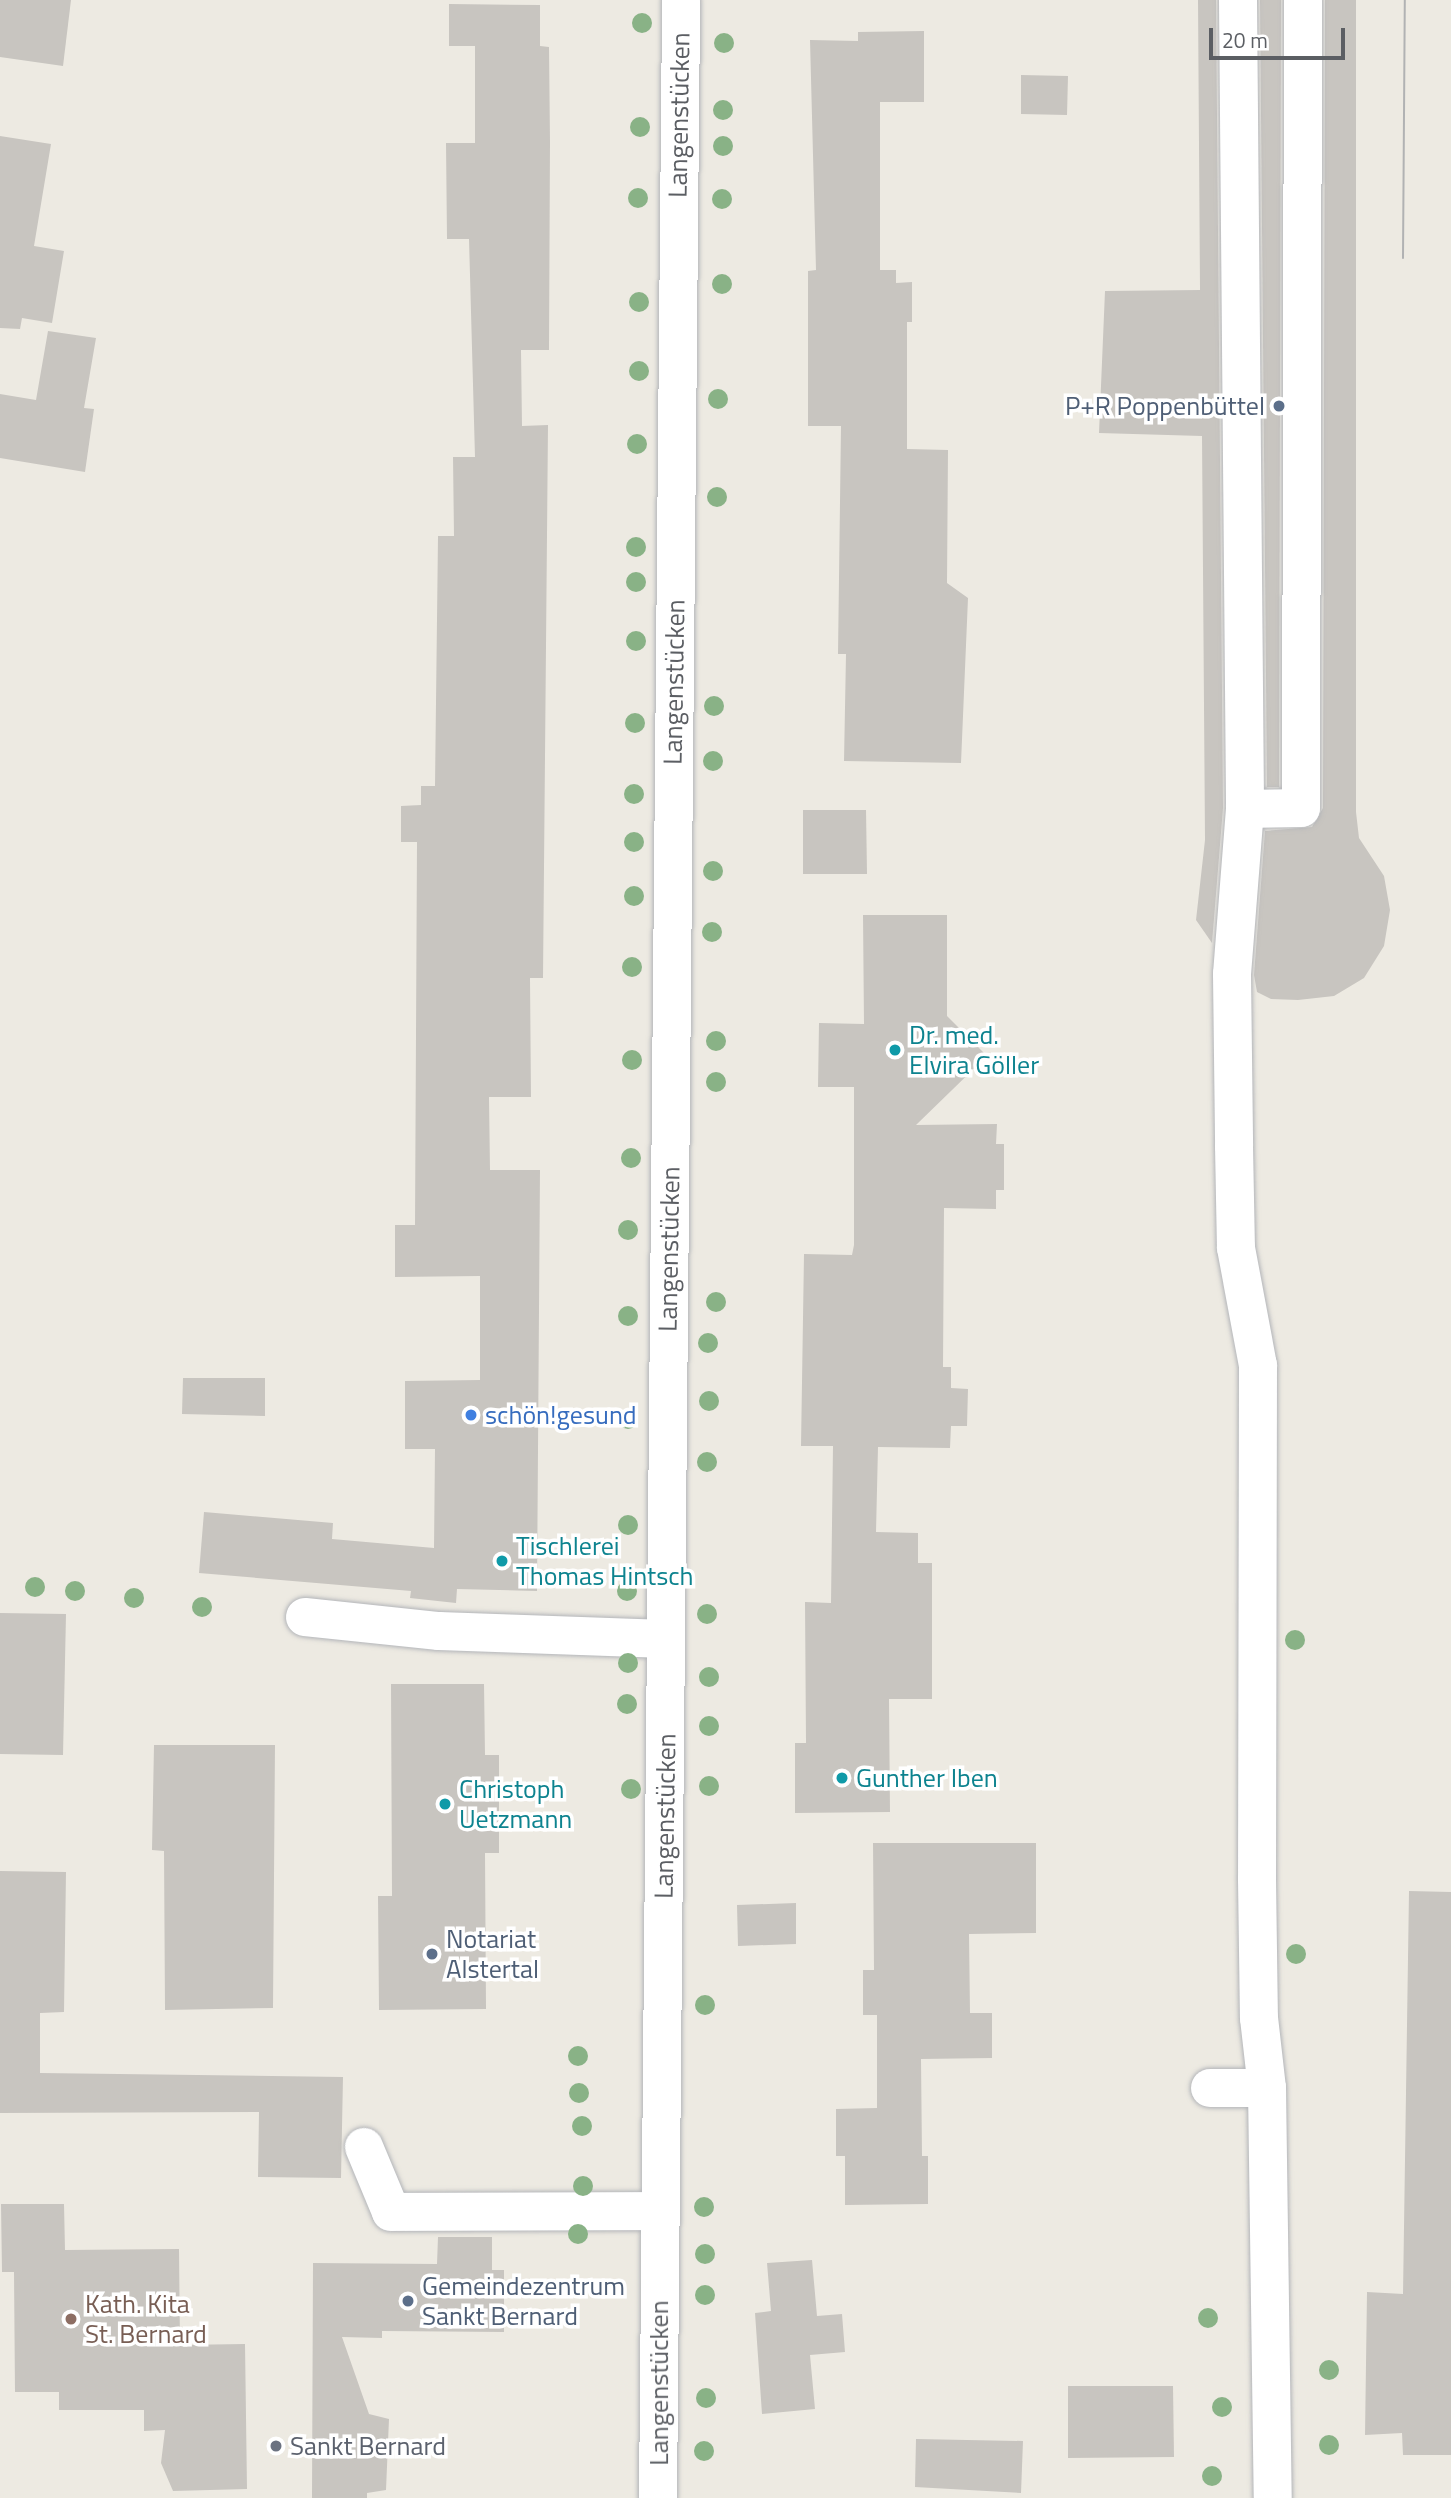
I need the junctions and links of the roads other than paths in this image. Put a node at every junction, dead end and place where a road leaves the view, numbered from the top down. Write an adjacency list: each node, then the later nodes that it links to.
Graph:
1 (681, 0): 6 (street, Langenstücken)
2 (1238, 0): 4 (street)
3 (1303, 0): 4 (street)
4 (1245, 809): 8 (street)
5 (305, 1617): 6 (street)
6 (666, 1639): 10 (street, Langenstücken)
7 (1210, 2088): 8 (street)
8 (1267, 2088): 12 (street)
9 (364, 2147): 10 (street)
10 (660, 2211): 11 (street, Langenstücken)
11 (658, 2498)
12 (1273, 2498)

